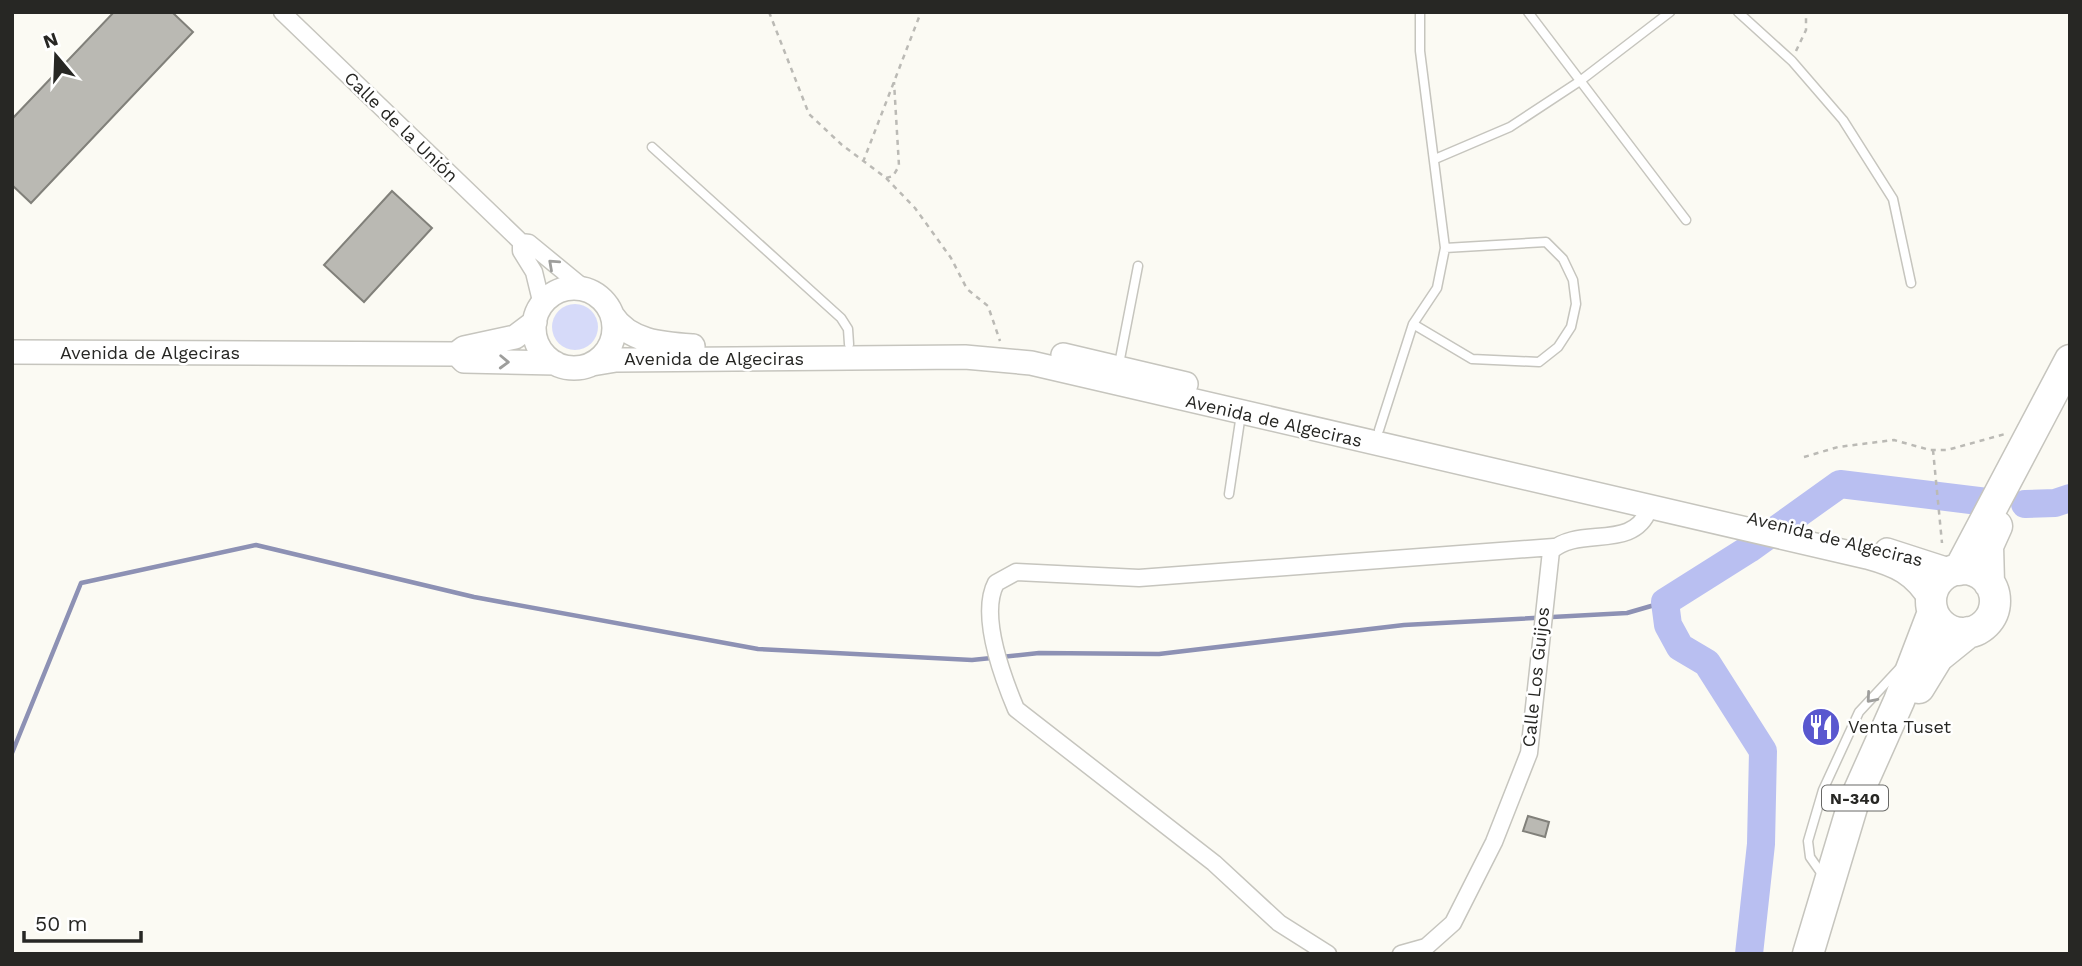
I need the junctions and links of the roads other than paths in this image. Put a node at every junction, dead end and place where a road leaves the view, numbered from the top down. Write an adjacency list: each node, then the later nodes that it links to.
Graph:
1 (282, 12): 10 (street, Calle de la Unión)
2 (1420, 12): 8 (lane)
3 (1528, 12): 6 (lane)
4 (1671, 12): 6 (lane)
5 (1738, 12): 13 (lane)
6 (1580, 81): 8 (lane); 9 (lane)
7 (652, 147): 18 (lane)
8 (1435, 159): 11 (lane)
9 (1686, 220)
10 (521, 242): 14 (street, Calle de la Unión, one-way to 10); 15 (street, Calle de la Unión)
11 (1445, 248): 17 (lane); 17 (lane)
12 (1138, 267): 24 (lane)
13 (1911, 283)
14 (585, 289): 15 (street); 16 (street)
15 (538, 313): 20 (street, Avenida de Algeciras); 22 (street)
16 (612, 315): 18 (street, Avenida de Algeciras); 23 (street)
17 (1413, 324): 27 (lane)
18 (849, 344): 24 (street, Avenida de Algeciras)
19 (12, 352): 20 (street, Avenida de Algeciras)
20 (456, 354): 22 (street, Avenida de Algeciras, one-way to 22)
21 (2070, 360): 28 (highway, N-340)
22 (555, 363): 23 (street)
23 (592, 363): 26 (street, Avenida de Algeciras)
24 (1118, 367): 27 (street, Avenida de Algeciras)
25 (2070, 385): 28 (highway, N-340)
26 (1241, 413): 29 (lane); 31 (street, Avenida de Algeciras)
27 (1379, 430): 30 (street, Avenida de Algeciras)
28 (2039, 430): 33 (highway, N-340)
29 (1230, 494)
30 (1682, 502): 31 (street); 32 (street, Avenida de Algeciras)
31 (1649, 509): 32 (street, Avenida de Algeciras); 35 (street)
32 (1730, 520): 34 (street, Avenida de Algeciras)
33 (1988, 531): 36 (highway, N-340); 37 (highway, N-340)
34 (1844, 546): 36 (street, Avenida de Algeciras); 38 (street, Avenida de Algeciras)
35 (1554, 547): 41 (street); 43 (street, Calle Los Guijos)
36 (1955, 570): 37 (highway); 38 (highway, N-340)
37 (1989, 583): 39 (highway, N-340)
38 (1932, 606): 39 (highway); 40 (highway, N-340, one-way to 40)
39 (1969, 632): 40 (highway, N-340)
40 (1835, 882): 44 (highway, N-340); 45 (highway, N-340)
41 (1303, 946): 42 (street)
42 (1328, 954)
43 (1401, 954)
44 (1808, 954)
45 (1822, 954)

